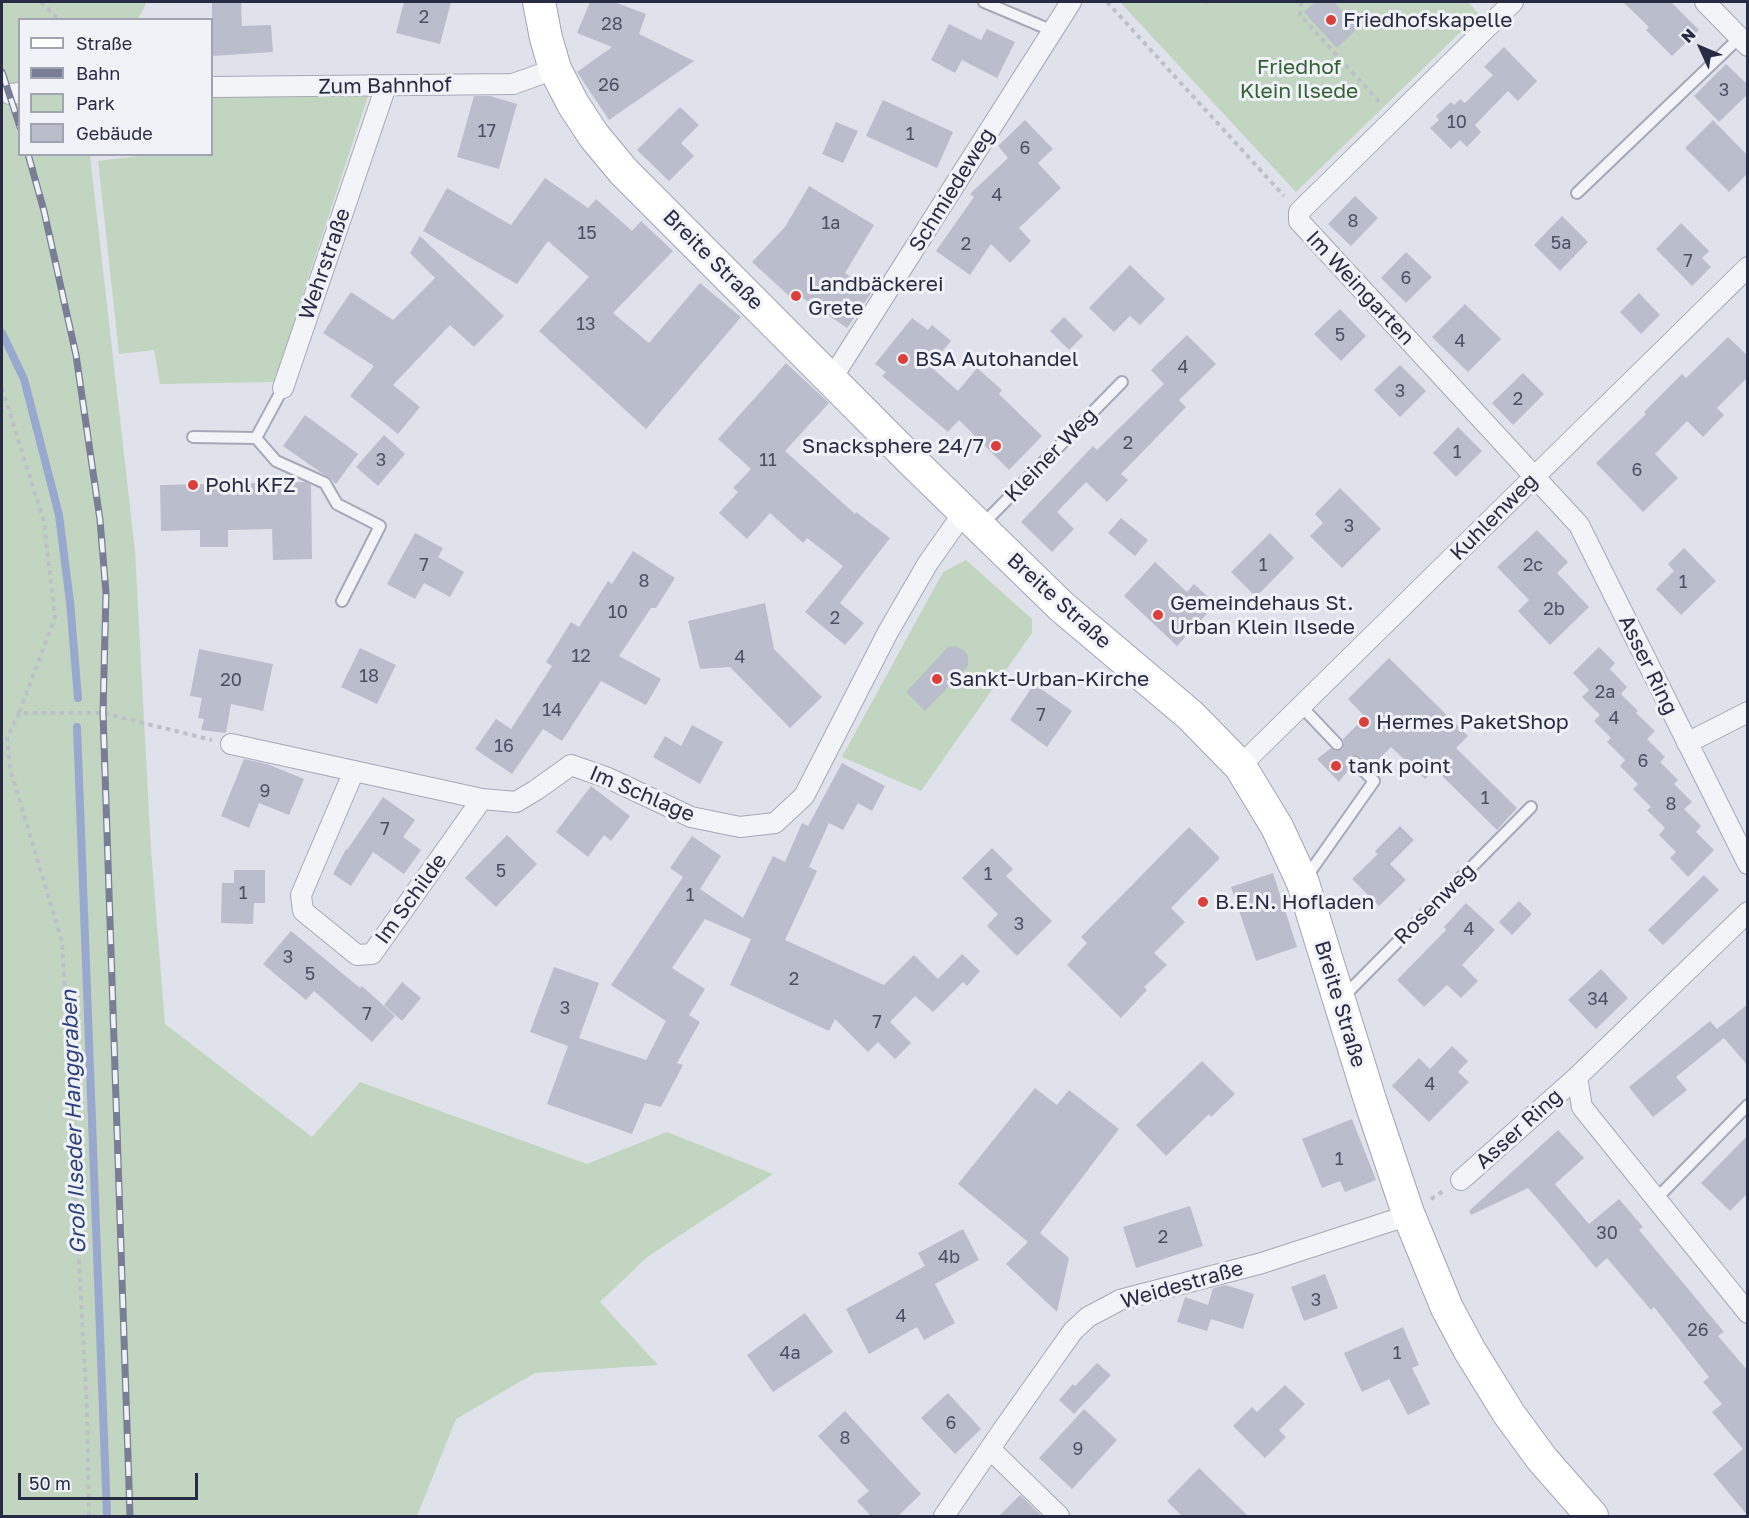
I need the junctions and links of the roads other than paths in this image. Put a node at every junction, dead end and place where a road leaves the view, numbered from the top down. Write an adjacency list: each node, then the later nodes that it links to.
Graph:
1 (539, 2): 8 (main road, Breite Straße)
2 (984, 2): 6 (lane)
3 (1071, 2): 6 (street, Schmiedeweg)
4 (1513, 2): 18 (street, Im Weingarten)
5 (1705, 2): 7 (street)
6 (1053, 31): 13 (street, Schmiedeweg)
7 (1743, 42): 11 (lane)
8 (555, 69): 9 (street, Zum Bahnhof); 13 (main road, Breite Straße)
9 (386, 86): 10 (street, Zum Bahnhof); 15 (street, Wehrstraße)
10 (213, 87)
11 (1577, 193)
12 (1748, 267): 18 (street, Kuhlenweg)
13 (832, 378): 19 (main road, Breite Straße)
14 (1122, 382): 19 (lane, Kleiner Weg)
15 (283, 388): 17 (lane, Wehrstraße)
16 (193, 437): 17 (lane)
17 (256, 438): 20 (lane)
18 (1534, 477): 21 (street, Kuhlenweg); 23 (street, Asser Ring)
19 (972, 520): 27 (main road, Breite Straße); 29 (street, Im Schlage)
20 (342, 601)
21 (1301, 706): 25 (lane); 27 (street, Kuhlenweg)
22 (1748, 712): 23 (street)
23 (1687, 743): 31 (street, Asser Ring)
24 (231, 744): 28 (street, Im Schlage)
25 (1336, 744)
26 (1355, 762): 32 (lane)
27 (1240, 766): 32 (main road, Breite Straße)
28 (354, 771): 29 (street, Im Schlage); 29 (street, Im Schilde)
29 (482, 799)
30 (1531, 807): 34 (lane, Rosenweg)
31 (1748, 864)
32 (1303, 883): 34 (main road, Breite Straße)
33 (1748, 912): 35 (street, Asser Ring)
34 (1339, 1000): 39 (main road, Breite Straße)
35 (1577, 1077): 37 (street, Asser Ring); 38 (street, Asser Ring)
36 (1748, 1105): 38 (lane)
37 (1461, 1180)
38 (1656, 1199): 40 (street, Asser Ring)
39 (1408, 1213): 41 (street, Weidestraße); 44 (main road, Breite Straße)
40 (1744, 1302)
41 (990, 1449): 42 (street, Weidestraße); 43 (street)
42 (944, 1516)
43 (1059, 1516)
44 (1592, 1516)

